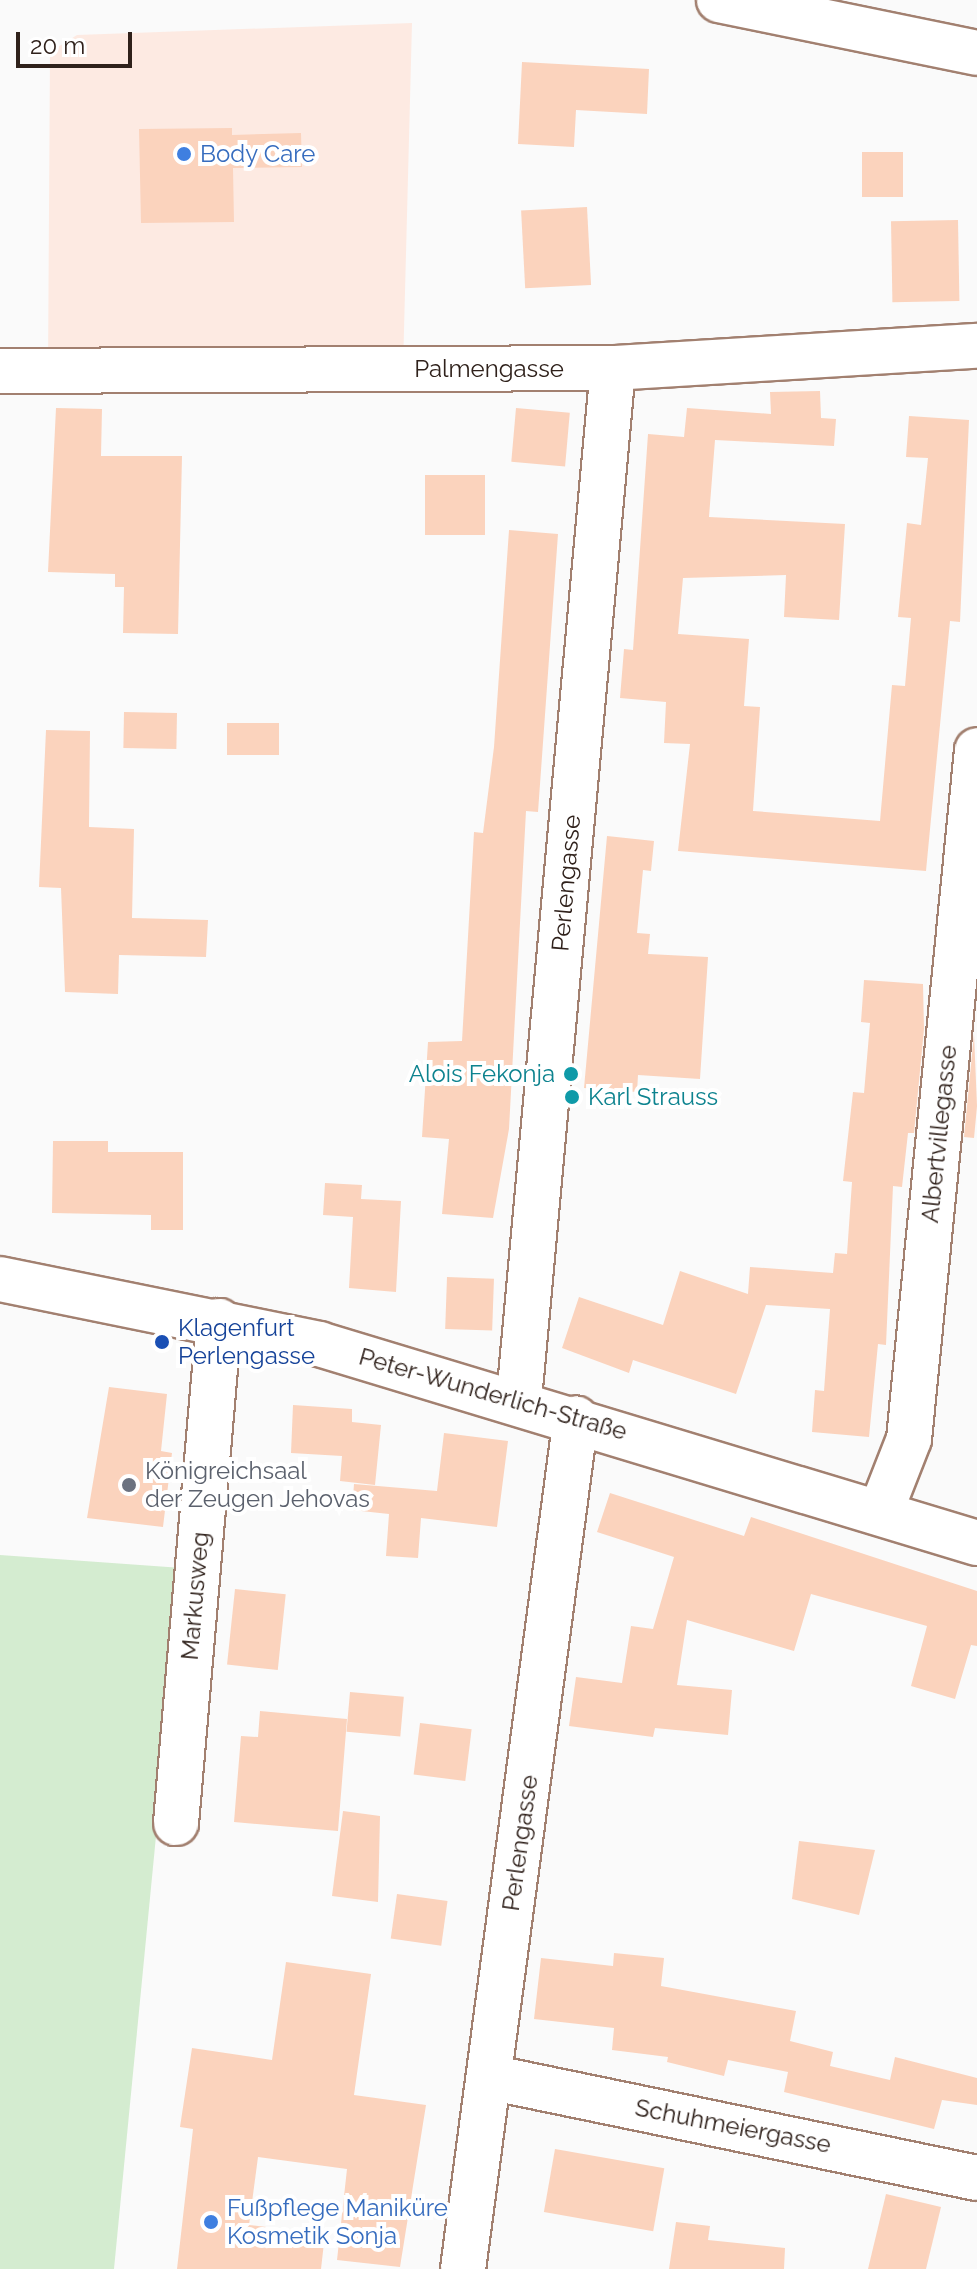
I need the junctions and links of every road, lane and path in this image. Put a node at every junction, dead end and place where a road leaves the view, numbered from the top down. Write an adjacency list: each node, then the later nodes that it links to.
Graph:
1 (719, 0): 2 (street)
2 (977, 53)
3 (977, 346): 4 (street, Palmengasse)
4 (613, 368): 5 (street, Palmengasse); 9 (street, Perlengasse)
5 (0, 371)
6 (977, 750): 11 (street, Albertvillegasse)
7 (0, 1279): 8 (street, Peter-Wunderlich-Straße)
8 (219, 1321): 9 (street, Peter-Wunderlich-Straße); 13 (street, Markusweg)
9 (519, 1399): 10 (street, Peter-Wunderlich-Straße)
10 (576, 1418): 11 (street, Peter-Wunderlich-Straße); 14 (street, Perlengasse)
11 (880, 1513): 12 (street, Peter-Wunderlich-Straße)
12 (977, 1543)
13 (176, 1823)
14 (489, 2077): 15 (street, Schuhmeiergasse); 16 (street, Perlengasse)
15 (977, 2178)
16 (463, 2269)

